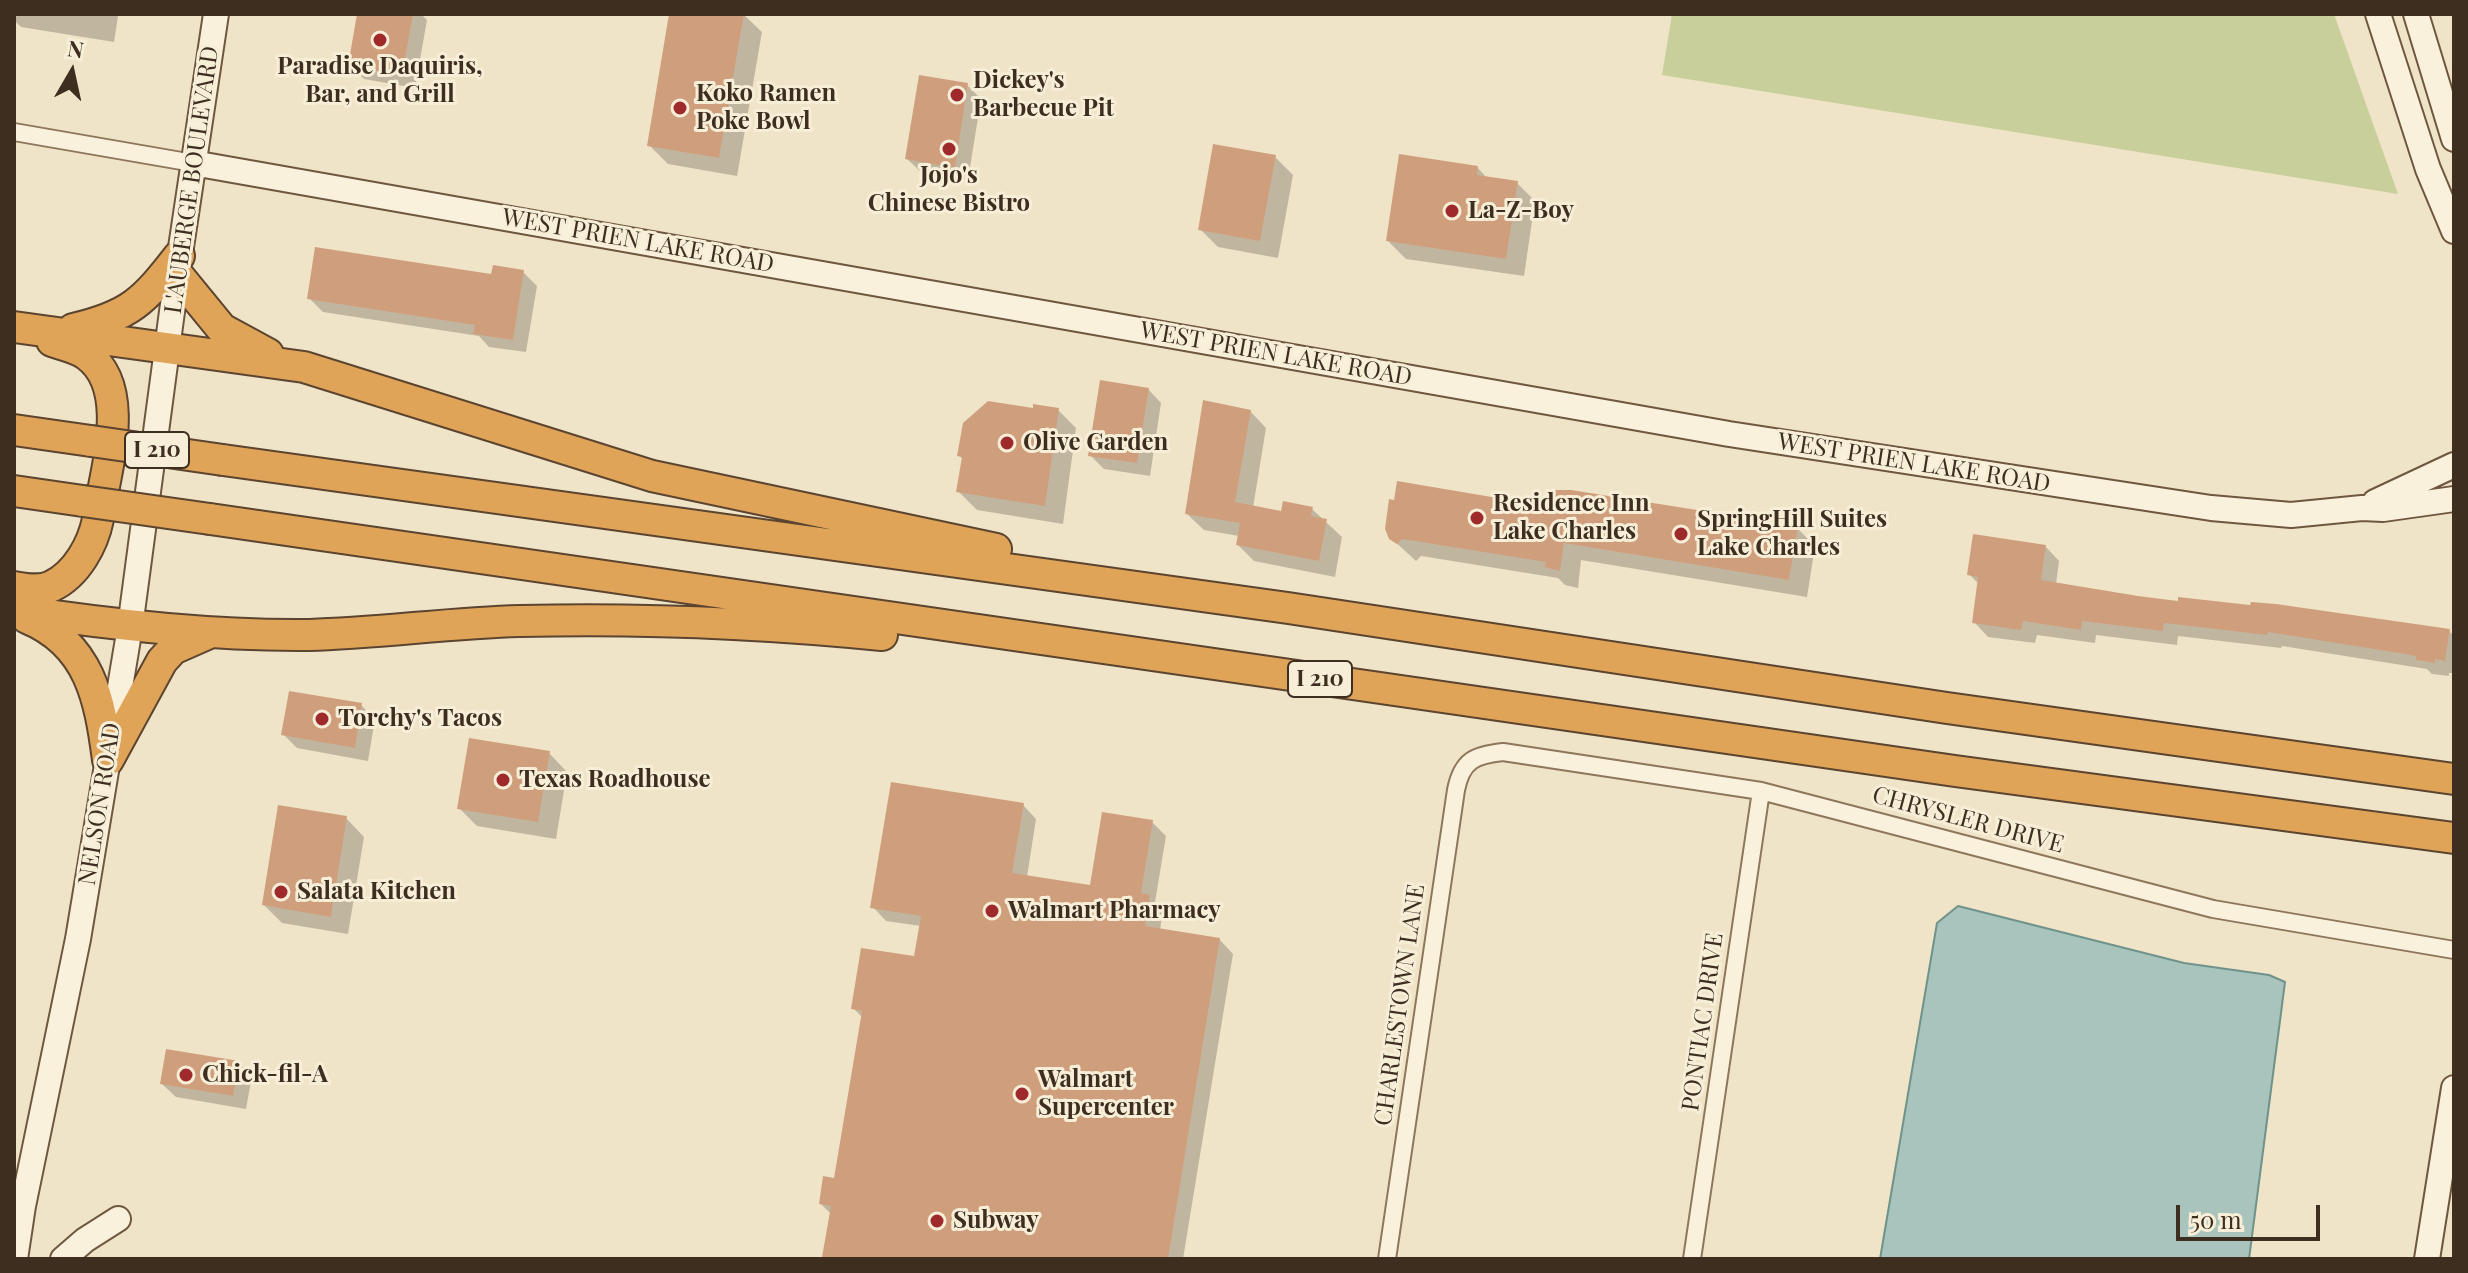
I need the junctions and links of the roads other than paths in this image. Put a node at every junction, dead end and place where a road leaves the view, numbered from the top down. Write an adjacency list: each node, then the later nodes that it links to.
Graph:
1 (216, 14): 6 (street, L'AUBERGE BOULEVARD)
2 (2378, 14): 7 (street)
3 (2416, 14): 5 (street)
4 (14, 132): 6 (street)
5 (2454, 139)
6 (193, 163): 9 (street, L'AUBERGE BOULEVARD); 18 (street, WEST PRIEN LAKE ROAD)
7 (2448, 197): 8 (street)
8 (2454, 231)
9 (178, 265): 11 (highway); 12 (street, L'AUBERGE BOULEVARD); 13 (highway)
10 (16, 327): 11 (highway); 19 (highway)
11 (59, 333): 12 (highway)
12 (167, 346): 13 (highway); 22 (street, NELSON ROAD)
13 (304, 367): 20 (highway)
14 (14, 430): 20 (highway, I 210, bridge)
15 (2454, 465): 18 (street, WEST PRIEN LAKE ROAD)
16 (14, 491): 24 (highway, I 210, bridge)
17 (2454, 499): 18 (street, WEST PRIEN LAKE ROAD)
18 (2362, 508)
19 (14, 587)
20 (1288, 608): 27 (highway, I 210)
21 (14, 611): 22 (highway); 25 (highway)
22 (130, 627): 23 (highway); 25 (street, NELSON ROAD)
23 (213, 632): 24 (highway); 25 (highway)
24 (1007, 633): 29 (highway, I 210)
25 (108, 760): 32 (street, NELSON ROAD)
26 (1469, 762): 28 (street, CHRYSLER DRIVE); 36 (street, CHARLESTOWN LANE)
27 (2447, 778)
28 (1761, 791): 30 (street, CHRYSLER DRIVE); 37 (street, PONTIAC DRIVE)
29 (2443, 836)
30 (2454, 950)
31 (2454, 1088): 38 (street)
32 (18, 1205): 34 (street, NELSON ROAD)
33 (118, 1219): 35 (street)
34 (15, 1259)
35 (63, 1259)
36 (1387, 1259)
37 (1692, 1259)
38 (2427, 1259)

